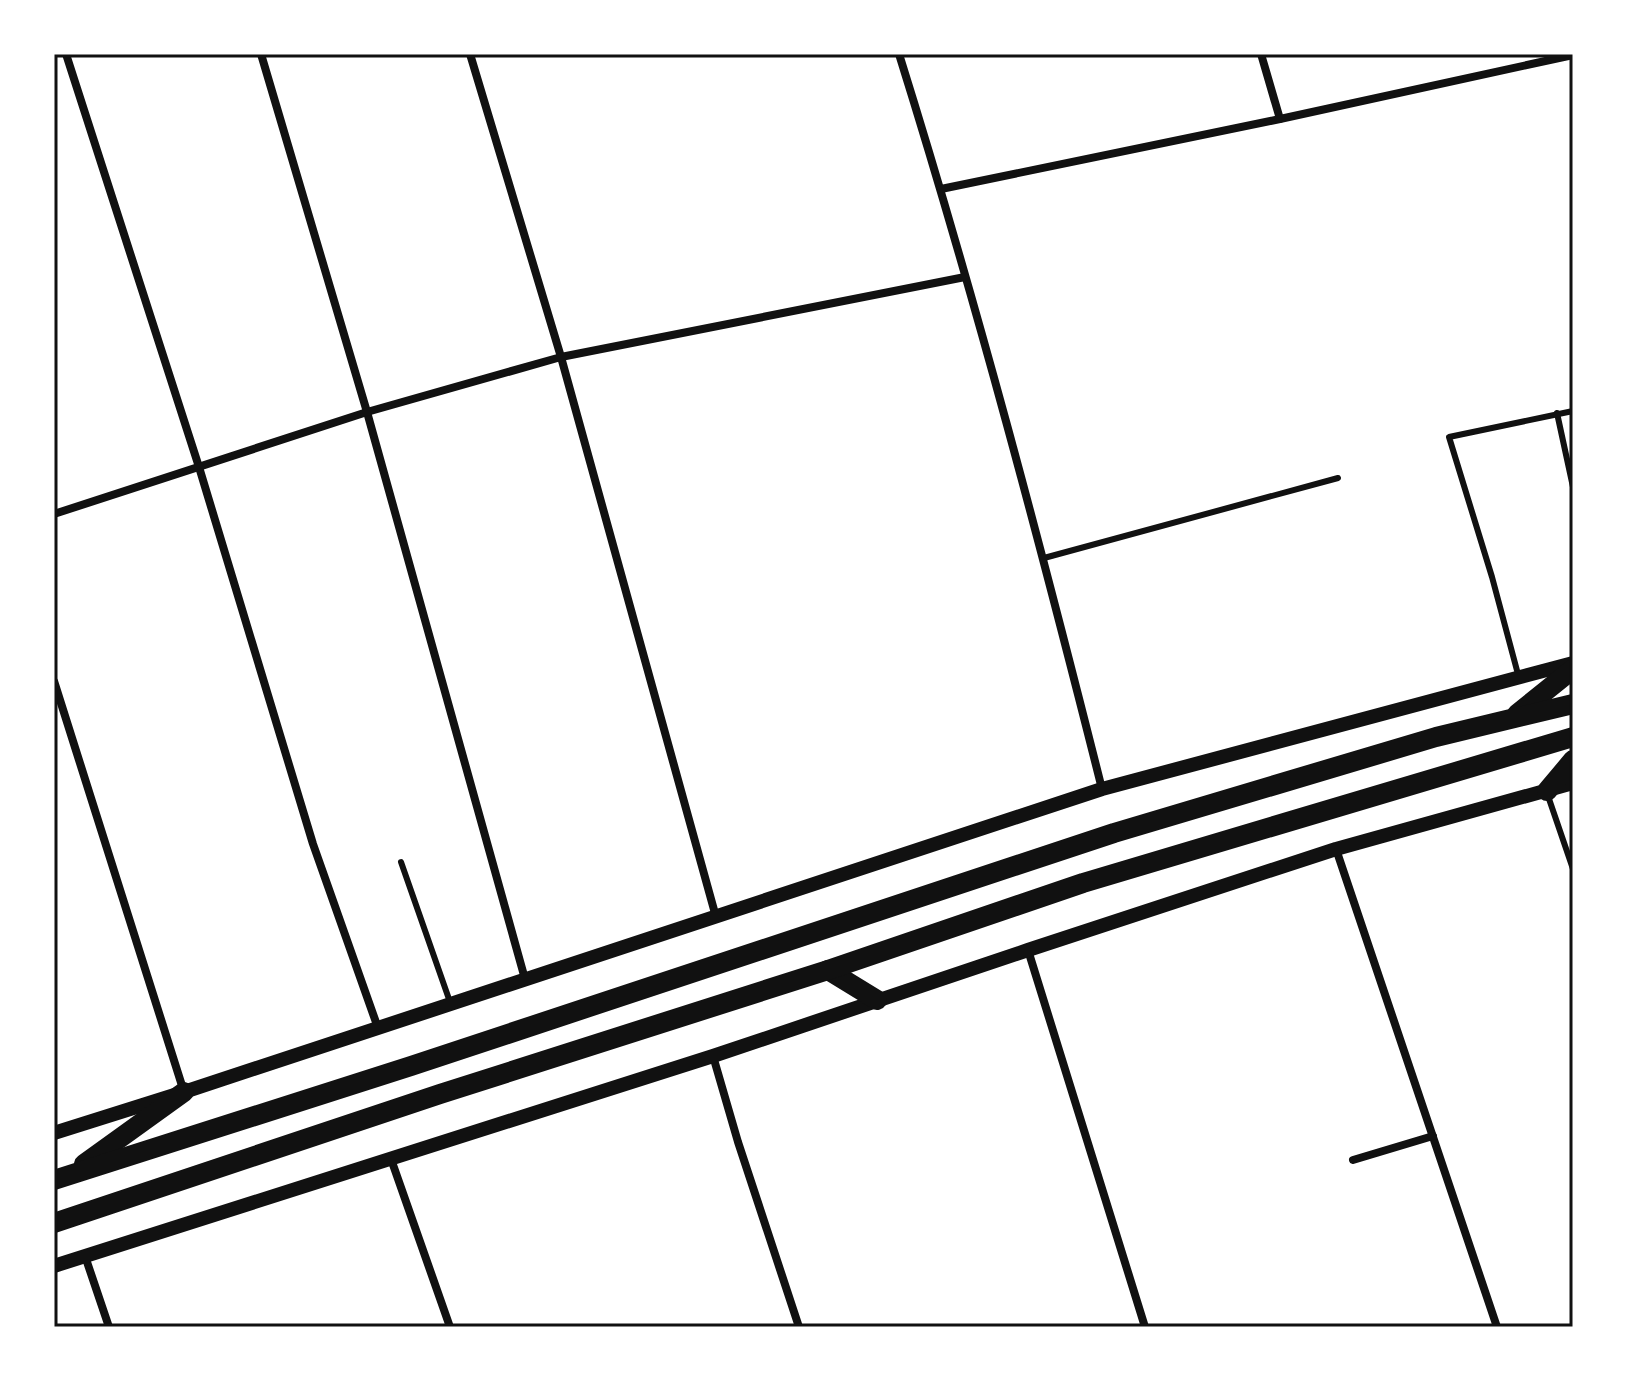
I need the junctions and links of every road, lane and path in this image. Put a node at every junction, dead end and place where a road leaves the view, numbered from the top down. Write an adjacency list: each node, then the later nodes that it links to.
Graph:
1 (66, 54): 14 (street)
2 (261, 54): 12 (street)
3 (470, 54): 10 (street)
4 (899, 54): 8 (street)
5 (1261, 54): 7 (street)
6 (1573, 55): 7 (street)
7 (1280, 119): 8 (street)
8 (941, 189): 9 (street)
9 (965, 277): 10 (street); 18 (street)
10 (561, 357): 12 (street); 32 (street)
11 (1573, 411): 13 (lane)
12 (367, 412): 14 (street); 35 (street)
13 (1557, 413): 16 (lane); 20 (lane)
14 (199, 467): 17 (street); 38 (street)
15 (1338, 478): 18 (lane)
16 (1573, 487)
17 (54, 514)
18 (1044, 558): 27 (street)
19 (1573, 666): 20 (street); 23 (main road)
20 (1519, 678): 27 (street)
21 (54, 681): 40 (street)
22 (1573, 704): 23 (main road)
23 (1511, 719): 45 (main road)
24 (1573, 737): 34 (main road)
25 (1573, 760): 28 (main road)
26 (1573, 783): 28 (street)
27 (1102, 789): 32 (street)
28 (1547, 791): 29 (street); 31 (lane)
29 (1336, 849): 33 (street); 42 (street)
30 (401, 862): 37 (lane)
31 (1573, 869)
32 (716, 917): 35 (street)
33 (1028, 950): 36 (street); 52 (street)
34 (828, 970): 36 (main road); 46 (main road)
35 (525, 979): 37 (street)
36 (877, 1000): 39 (street)
37 (451, 1003): 38 (street)
38 (378, 1028): 40 (street)
39 (713, 1056): 43 (street); 51 (street)
40 (184, 1092): 41 (street); 45 (main road)
41 (54, 1133)
42 (1433, 1136): 44 (street); 53 (street)
43 (391, 1159): 47 (street); 50 (street)
44 (1353, 1160)
45 (61, 1177)
46 (54, 1223)
47 (85, 1256): 48 (street); 49 (street)
48 (54, 1266)
49 (109, 1327)
50 (450, 1327)
51 (799, 1327)
52 (1145, 1327)
53 (1497, 1327)

